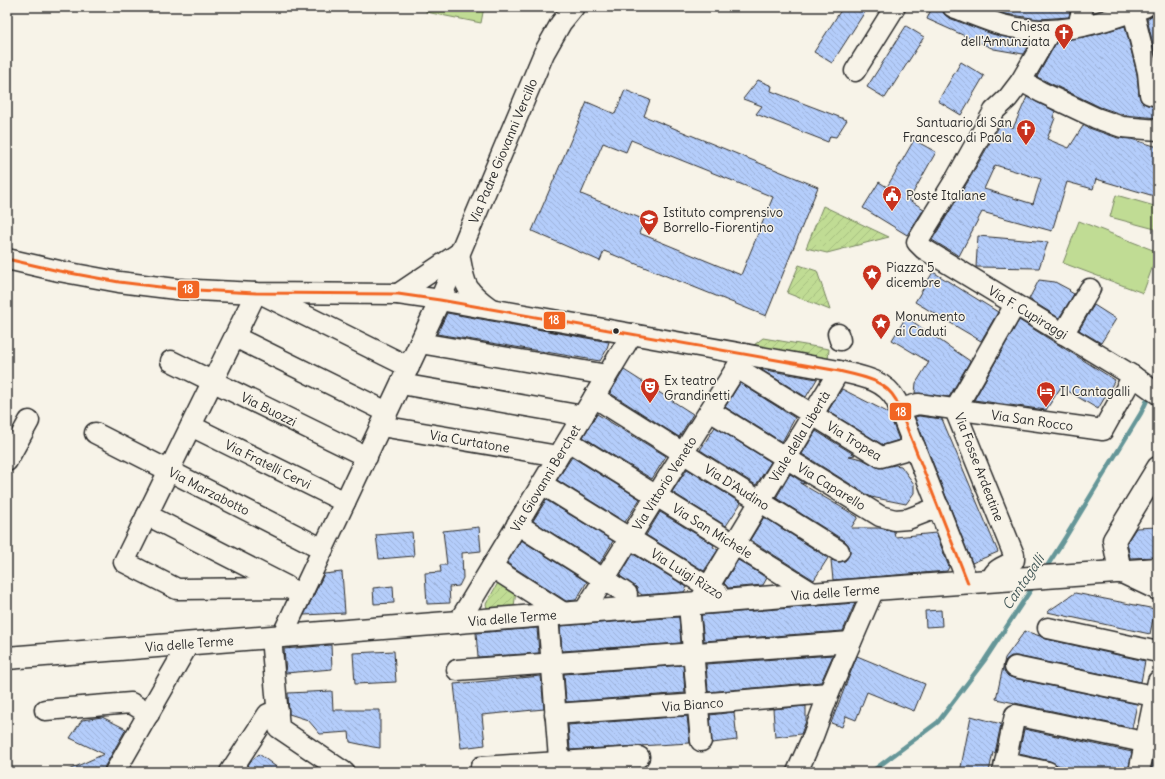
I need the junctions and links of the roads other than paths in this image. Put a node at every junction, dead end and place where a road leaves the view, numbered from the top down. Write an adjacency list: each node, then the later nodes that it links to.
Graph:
1 (574, 7): 13 (street, Via Padre Giovanni Vercillo)
2 (895, 7): 8 (street)
3 (953, 7): 7 (street)
4 (1083, 7): 6 (street)
5 (1139, 9): 6 (street); 9 (street)
6 (1083, 26): 7 (street)
7 (1050, 31): 10 (street)
8 (855, 72)
9 (1153, 72): 11 (street)
10 (1021, 81): 12 (street); 19 (street, Via F. Cupiraggi)
11 (1154, 95)
12 (1158, 130)
13 (459, 253): 17 (street); 18 (street, Via Padre Giovanni Vercillo); 20 (street)
14 (7, 259): 16 (street)
15 (1090, 289): 22 (street)
16 (258, 293): 17 (street); 23 (street); 29 (street)
17 (398, 294): 18 (street)
18 (440, 300): 20 (street); 24 (street, Via Padre Giovanni Vercillo)
19 (1015, 305): 22 (street, Via F. Cupiraggi); 35 (street, Via Fosse Ardeatine)
20 (493, 310): 21 (street)
21 (632, 334): 26 (street); 28 (street, Via Giovanni Berchet)
22 (1063, 334): 30 (street, Via F. Cupiraggi)
23 (235, 337): 31 (street); 39 (street, Via Curtatone)
24 (420, 343): 28 (street); 29 (street, Via Padre Giovanni Vercillo)
25 (171, 361): 31 (street, Via Buozzi)
26 (741, 361): 27 (street); 36 (street, Via Vittorio Veneto); 37 (street, Via Tropea)
27 (839, 371): 34 (street); 37 (street, Viale della Libertà)
28 (607, 375): 33 (street, Via Giovanni Berchet)
29 (405, 376): 38 (street); 39 (street, Via Padre Giovanni Vercillo)
30 (1133, 376): 32 (street, Via F. Cupiraggi); 35 (street, Via San Rocco)
31 (213, 381): 41 (street); 46 (street, Via Buozzi)
32 (1158, 394)
33 (594, 397): 38 (street, Via Giovanni Berchet); 45 (street, Via D'Audino)
34 (900, 409): 35 (street, Via San Rocco); 43 (street)
35 (955, 410): 66 (street, Via Fosse Ardeatine)
36 (710, 411): 45 (street, Via Vittorio Veneto); 47 (street, Via Caparello)
37 (812, 415): 43 (street, Via Tropea); 47 (street, Viale della Libertà)
38 (582, 416): 44 (street, Via Giovanni Berchet)
39 (384, 419): 44 (street, Via Curtatone); 46 (street, Via Padre Giovanni Vercillo)
40 (29, 421): 48 (street)
41 (191, 426): 50 (street); 54 (street, Via Fratelli Cervi)
42 (95, 434): 50 (street, Via Marzabotto)
43 (915, 447): 55 (street)
44 (563, 449): 51 (street, Via Giovanni Berchet); 52 (street, Via San Michele)
45 (683, 453): 52 (street, Via Vittorio Veneto); 53 (street, Via D'Audino)
46 (367, 457): 54 (street, Via Padre Giovanni Vercillo)
47 (786, 458): 53 (street, Viale della Libertà); 55 (street, Via Caparello)
48 (7, 461)
49 (1158, 468): 64 (main road)
50 (169, 471): 56 (street); 60 (street, Via Marzabotto)
51 (542, 484): 57 (street, Via Giovanni Berchet); 58 (street, Via Luigi Rizzo)
52 (656, 496): 58 (street, Via Vittorio Veneto); 59 (street, Via San Michele)
53 (760, 501): 59 (street, Viale della Libertà); 61 (street, Via D'Audino)
54 (345, 502): 60 (street, Via Padre Giovanni Vercillo)
55 (939, 507): 67 (street)
56 (147, 514): 70 (street); 70 (street)
57 (518, 524): 62 (street, Via Giovanni Berchet); 65 (street)
58 (629, 539): 65 (street, Via Vittorio Veneto); 73 (street, Via Luigi Rizzo)
59 (734, 544): 72 (street, Via San Michele); 73 (street, Viale della Libertà)
60 (323, 549): 70 (street, Via Padre Giovanni Vercillo)
61 (839, 551)
62 (492, 567): 74 (street); 75 (street, Via Giovanni Berchet)
63 (1158, 569): 64 (main road)
64 (1120, 572): 66 (main road, Via delle Terme); 69 (street)
65 (604, 579): 71 (street); 74 (street, Via Vittorio Veneto)
66 (992, 582): 67 (main road, Via delle Terme)
67 (968, 583): 68 (main road, Via delle Terme)
68 (874, 590): 72 (main road, Via delle Terme); 78 (street)
69 (1158, 590)
70 (295, 591): 77 (street, Via Padre Giovanni Vercillo)
71 (627, 594)
72 (816, 595): 73 (main road, Via delle Terme)
73 (698, 598): 74 (main road, Via delle Terme); 81 (street)
74 (565, 614): 75 (main road, Via delle Terme); 83 (street)
75 (458, 622): 77 (main road, Via delle Terme)
76 (1048, 628): 80 (street)
77 (276, 637): 79 (main road, Via delle Terme); 90 (street)
78 (851, 642): 81 (street); 86 (street)
79 (190, 643): 82 (main road, Via delle Terme); 91 (street)
80 (1158, 652)
81 (693, 654): 83 (street); 88 (street)
82 (7, 658)
83 (552, 664): 85 (street); 92 (street)
84 (1015, 667): 87 (street)
85 (457, 670)
86 (829, 692): 88 (street, Via Bianco); 102 (street)
87 (1157, 692): 94 (street)
88 (698, 704): 92 (street, Via Bianco); 93 (street)
89 (45, 710): 91 (street)
90 (278, 711): 100 (street); 101 (street)
91 (149, 714): 99 (street)
92 (555, 714): 97 (street)
93 (701, 741)
94 (1151, 744): 98 (street); 104 (street)
95 (639, 757): 97 (street)
96 (481, 767): 97 (street)
97 (559, 767)
98 (1004, 768): 103 (street)
99 (116, 772)
100 (230, 772)
101 (344, 772)
102 (798, 772)
103 (1048, 772)
104 (1139, 772)

